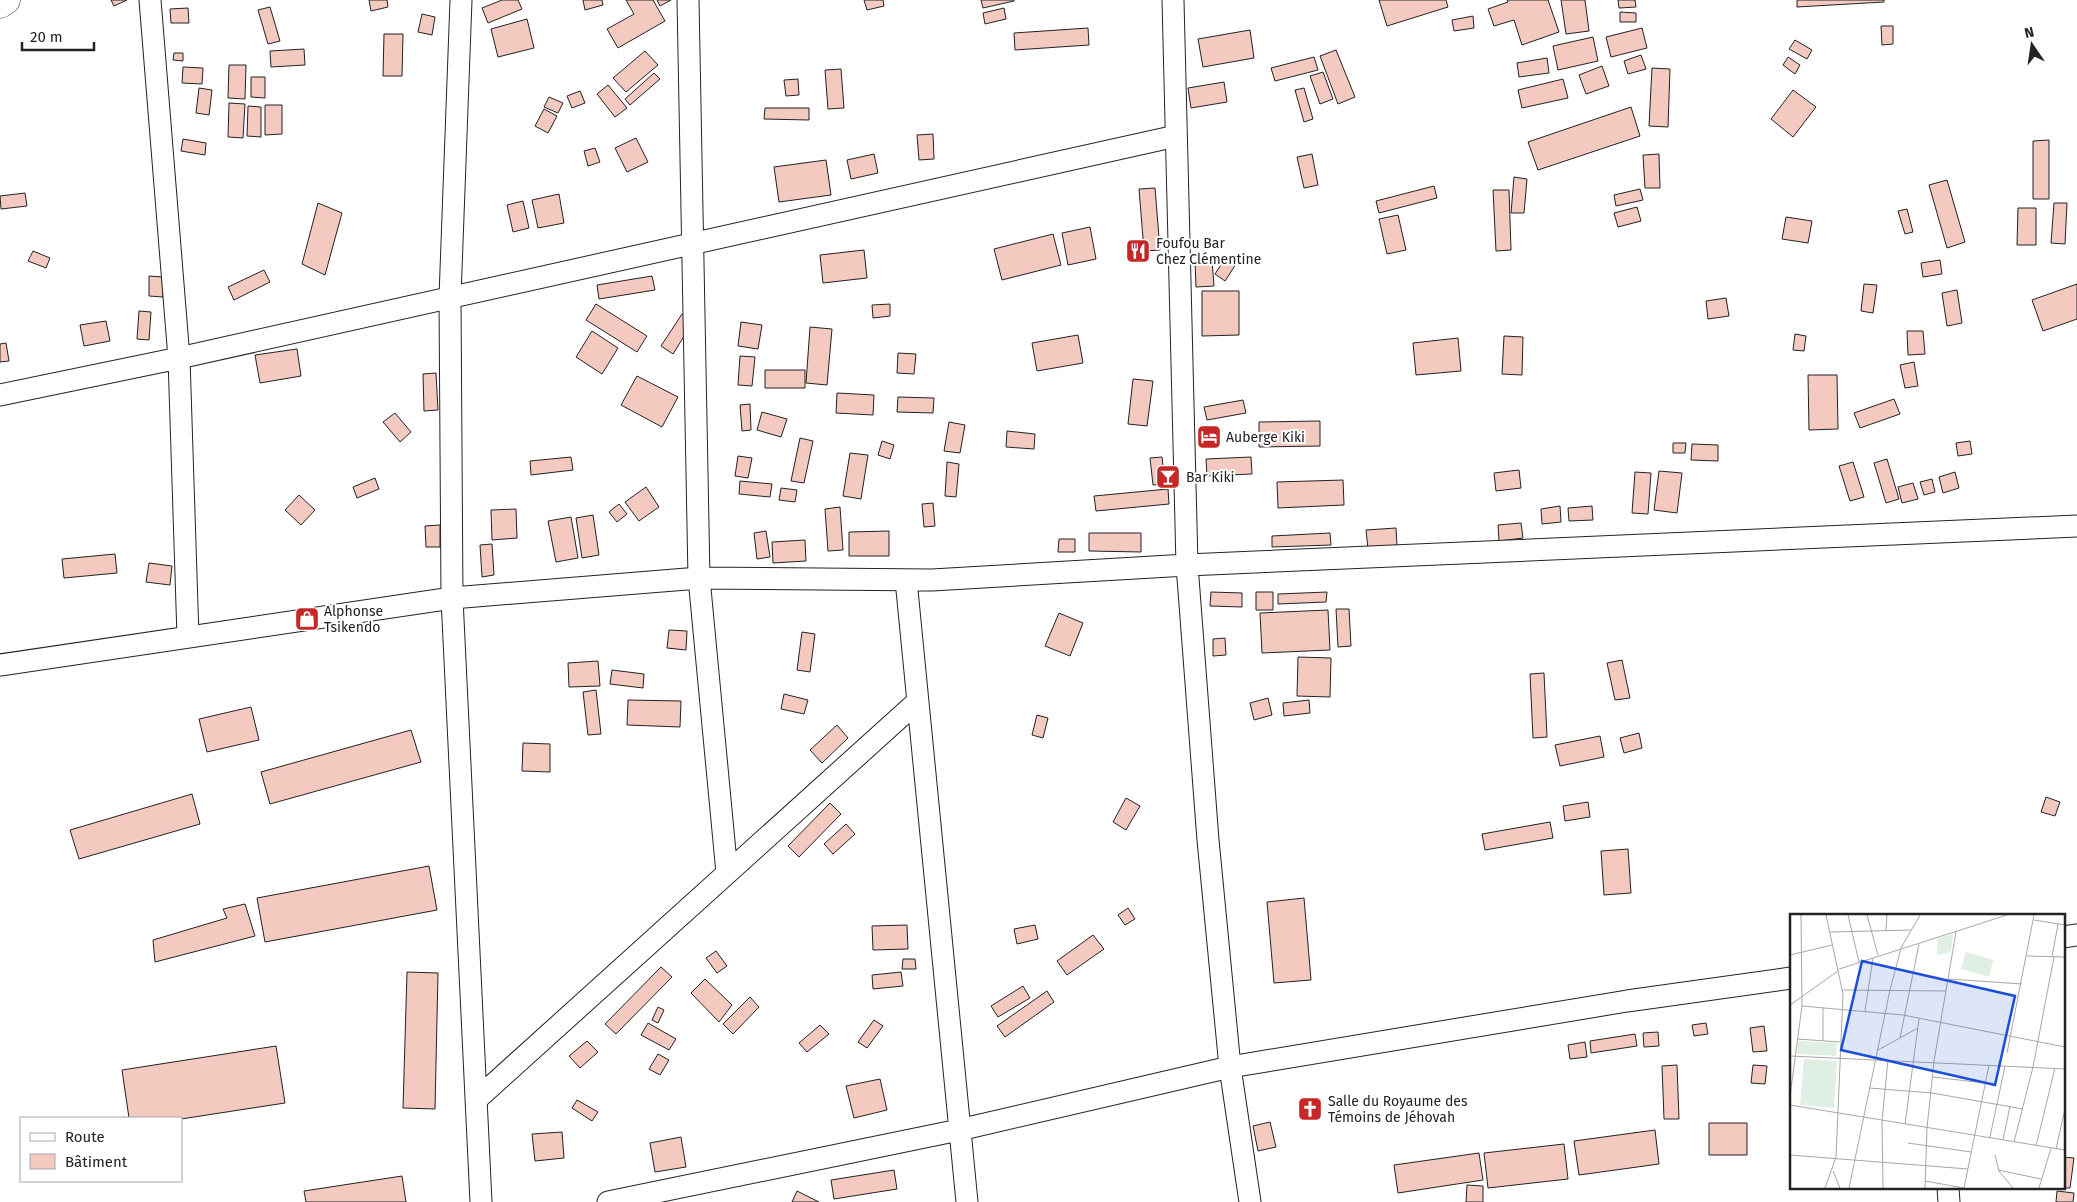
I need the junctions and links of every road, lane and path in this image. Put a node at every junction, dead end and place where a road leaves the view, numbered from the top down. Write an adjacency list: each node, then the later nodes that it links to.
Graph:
1 (6, 0): 6 (main road)
2 (150, 0): 10 (street)
3 (462, 0): 9 (street)
4 (688, 0): 8 (street)
5 (1172, 0): 7 (street)
6 (0, 4)
7 (1176, 136): 8 (street); 13 (street)
8 (693, 244): 9 (street); 14 (street)
9 (450, 298): 10 (street); 16 (street)
10 (179, 358): 11 (street); 17 (street)
11 (0, 395)
12 (2077, 526): 13 (street)
13 (1186, 565): 15 (street); 24 (street)
14 (699, 578): 15 (street); 16 (street); 20 (street)
15 (906, 580): 19 (street)
16 (452, 598): 17 (street); 25 (street)
17 (188, 637): 18 (street)
18 (0, 665)
19 (918, 701): 20 (street); 26 (street)
20 (727, 873): 25 (street)
21 (2077, 934): 22 (street)
22 (2064, 937)
23 (1790, 978): 24 (street)
24 (1230, 1067): 26 (street); 31 (street)
25 (476, 1100): 28 (street)
26 (959, 1130): 27 (street); 30 (street)
27 (632, 1200): 29 (street)
28 (481, 1202)
29 (608, 1202)
30 (966, 1202)
31 (1250, 1202)

